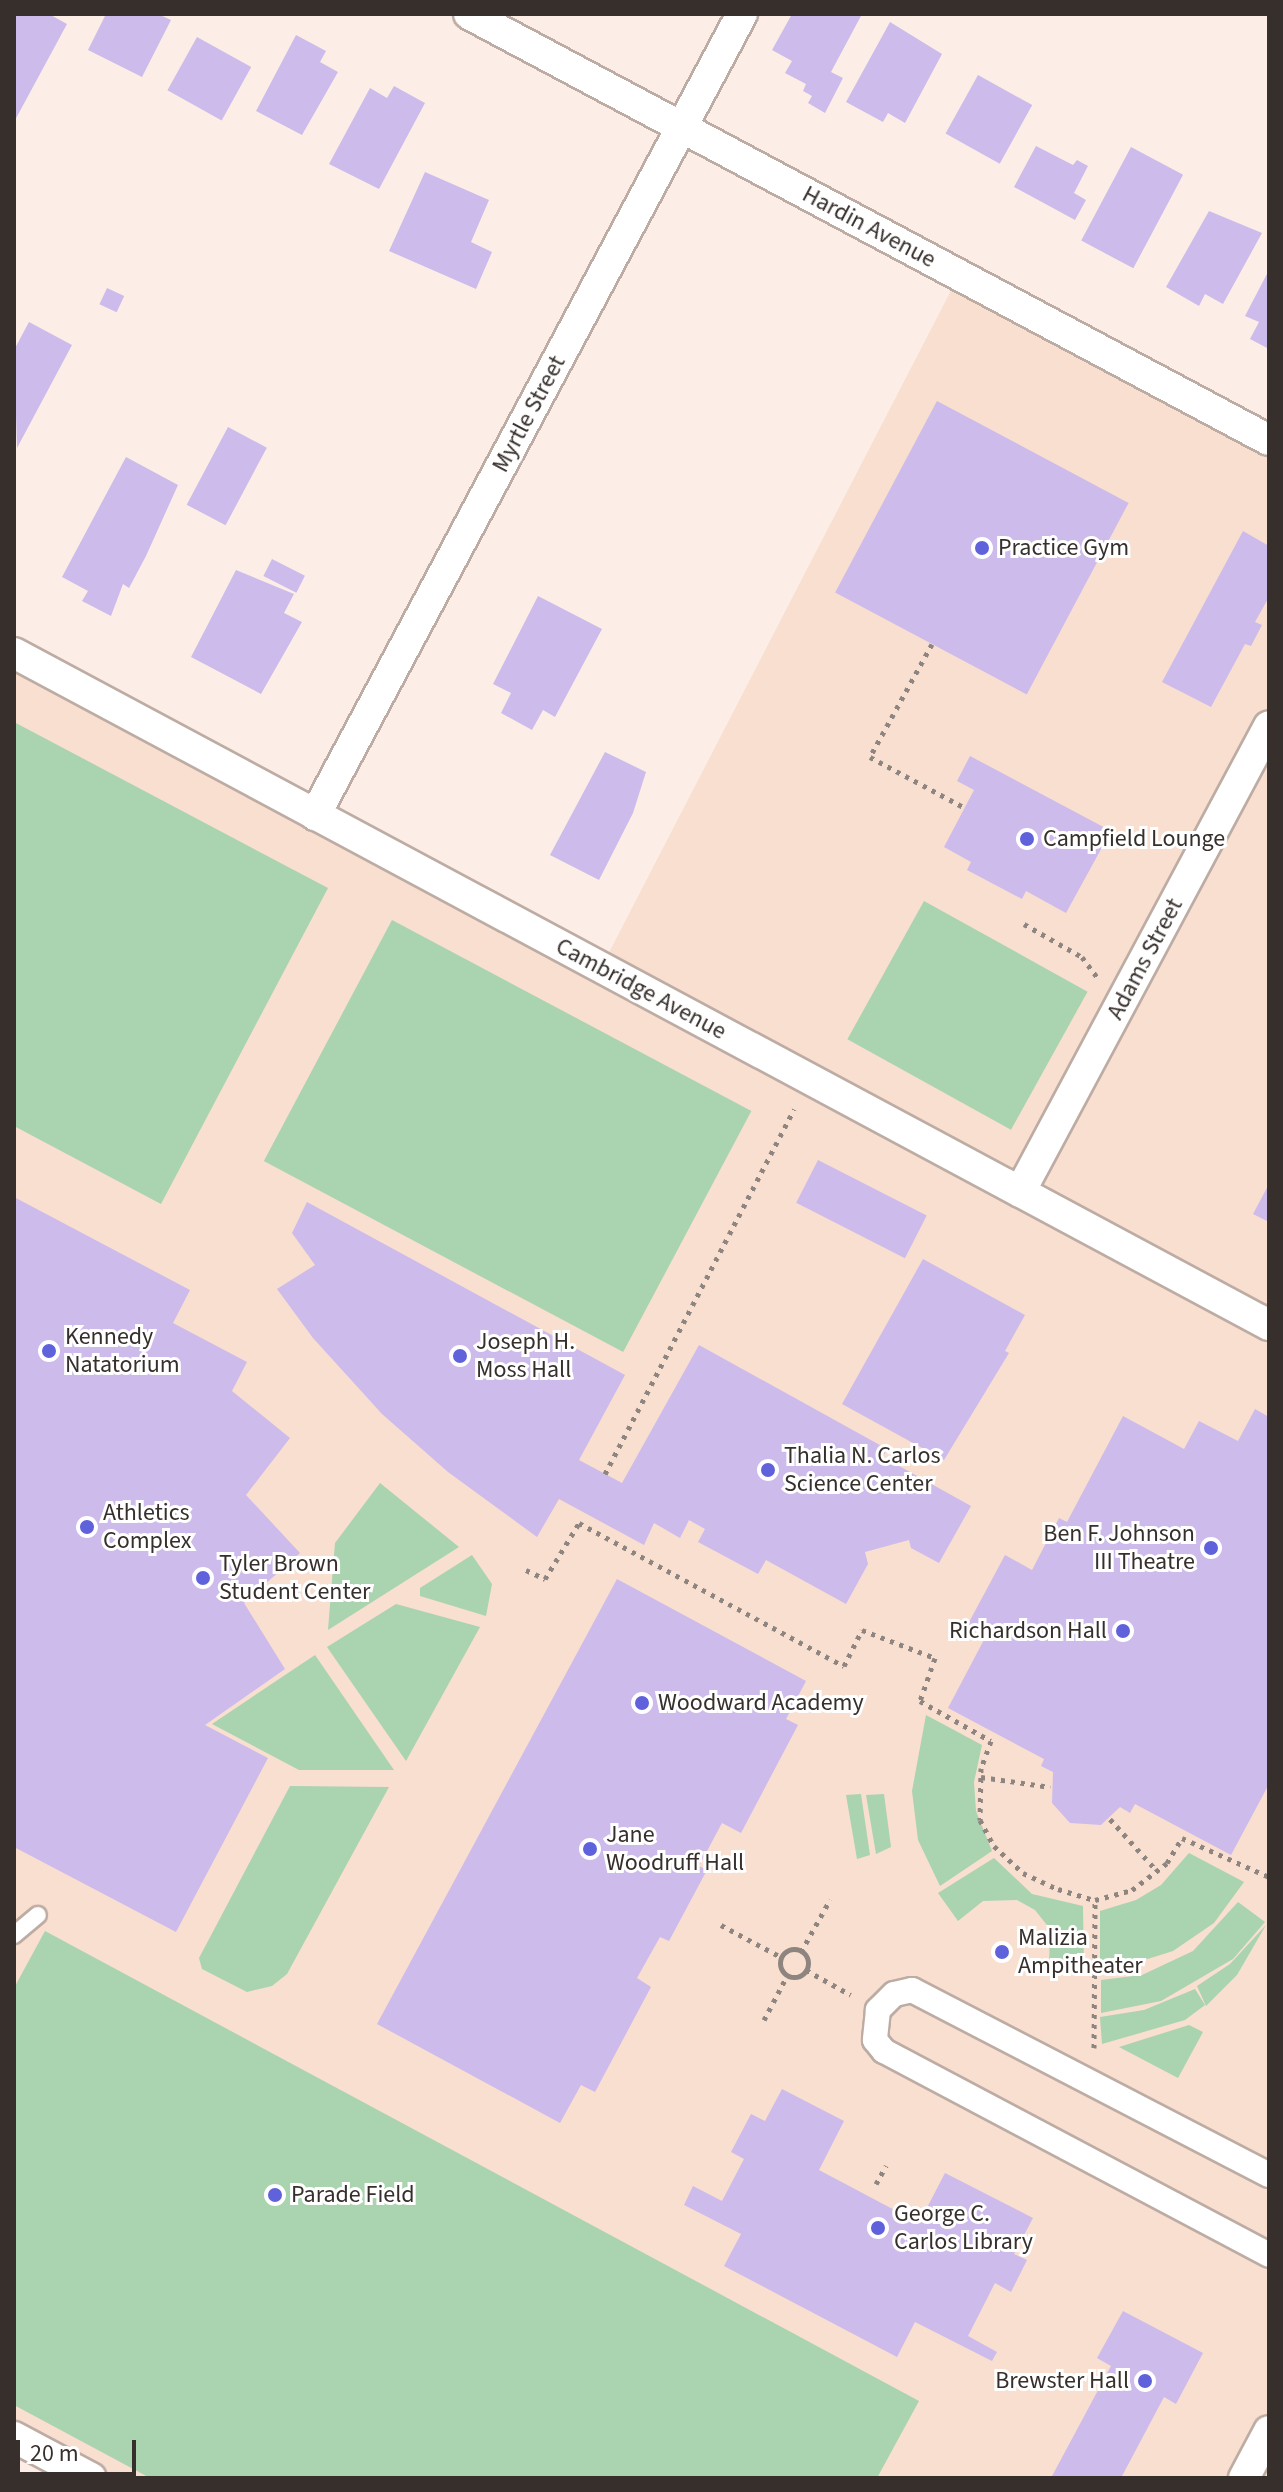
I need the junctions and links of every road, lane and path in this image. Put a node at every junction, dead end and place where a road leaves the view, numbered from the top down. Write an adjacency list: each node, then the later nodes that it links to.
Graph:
1 (469, 14): 3 (street, Hardin Avenue)
2 (742, 14): 3 (street, Myrtle Street)
3 (681, 127): 4 (street, Hardin Avenue); 9 (street, Myrtle Street)
4 (1269, 440)
5 (932, 644): 8 (path)
6 (14, 653): 9 (street, Cambridge Avenue)
7 (1269, 726): 13 (street, Adams Street)
8 (965, 808)
9 (315, 815): 12 (street, Cambridge Avenue)
10 (1024, 924): 11 (path)
11 (1104, 981)
12 (810, 1080): 13 (street, Cambridge Avenue); 15 (path)
13 (1020, 1192): 14 (street, Cambridge Avenue)
14 (1269, 1325)
15 (605, 1474)
16 (584, 1513): 17 (path)
17 (579, 1523): 18 (path); 19 (path)
18 (526, 1570)
19 (981, 1777): 20 (path); 25 (path)
20 (1050, 1787)
21 (1110, 1819): 22 (path)
22 (1157, 1871): 23 (path); 25 (path)
23 (1269, 1877)
24 (830, 1900): 29 (path)
25 (1095, 1900): 35 (path)
26 (38, 1915): 28 (lane)
27 (721, 1925): 30 (path)
28 (14, 1935)
29 (801, 1952): 30 (path); 31 (path)
30 (781, 1957): 32 (path)
31 (806, 1970): 32 (path); 33 (path)
32 (787, 1976): 34 (path)
33 (851, 1995)
34 (764, 2020)
35 (1094, 2048)
36 (886, 2166): 38 (path)
37 (1269, 2175): 39 (street)
38 (876, 2184)
39 (1269, 2255)
40 (1269, 2431): 43 (street)
41 (14, 2437): 42 (street)
42 (91, 2478)
43 (1244, 2478)

